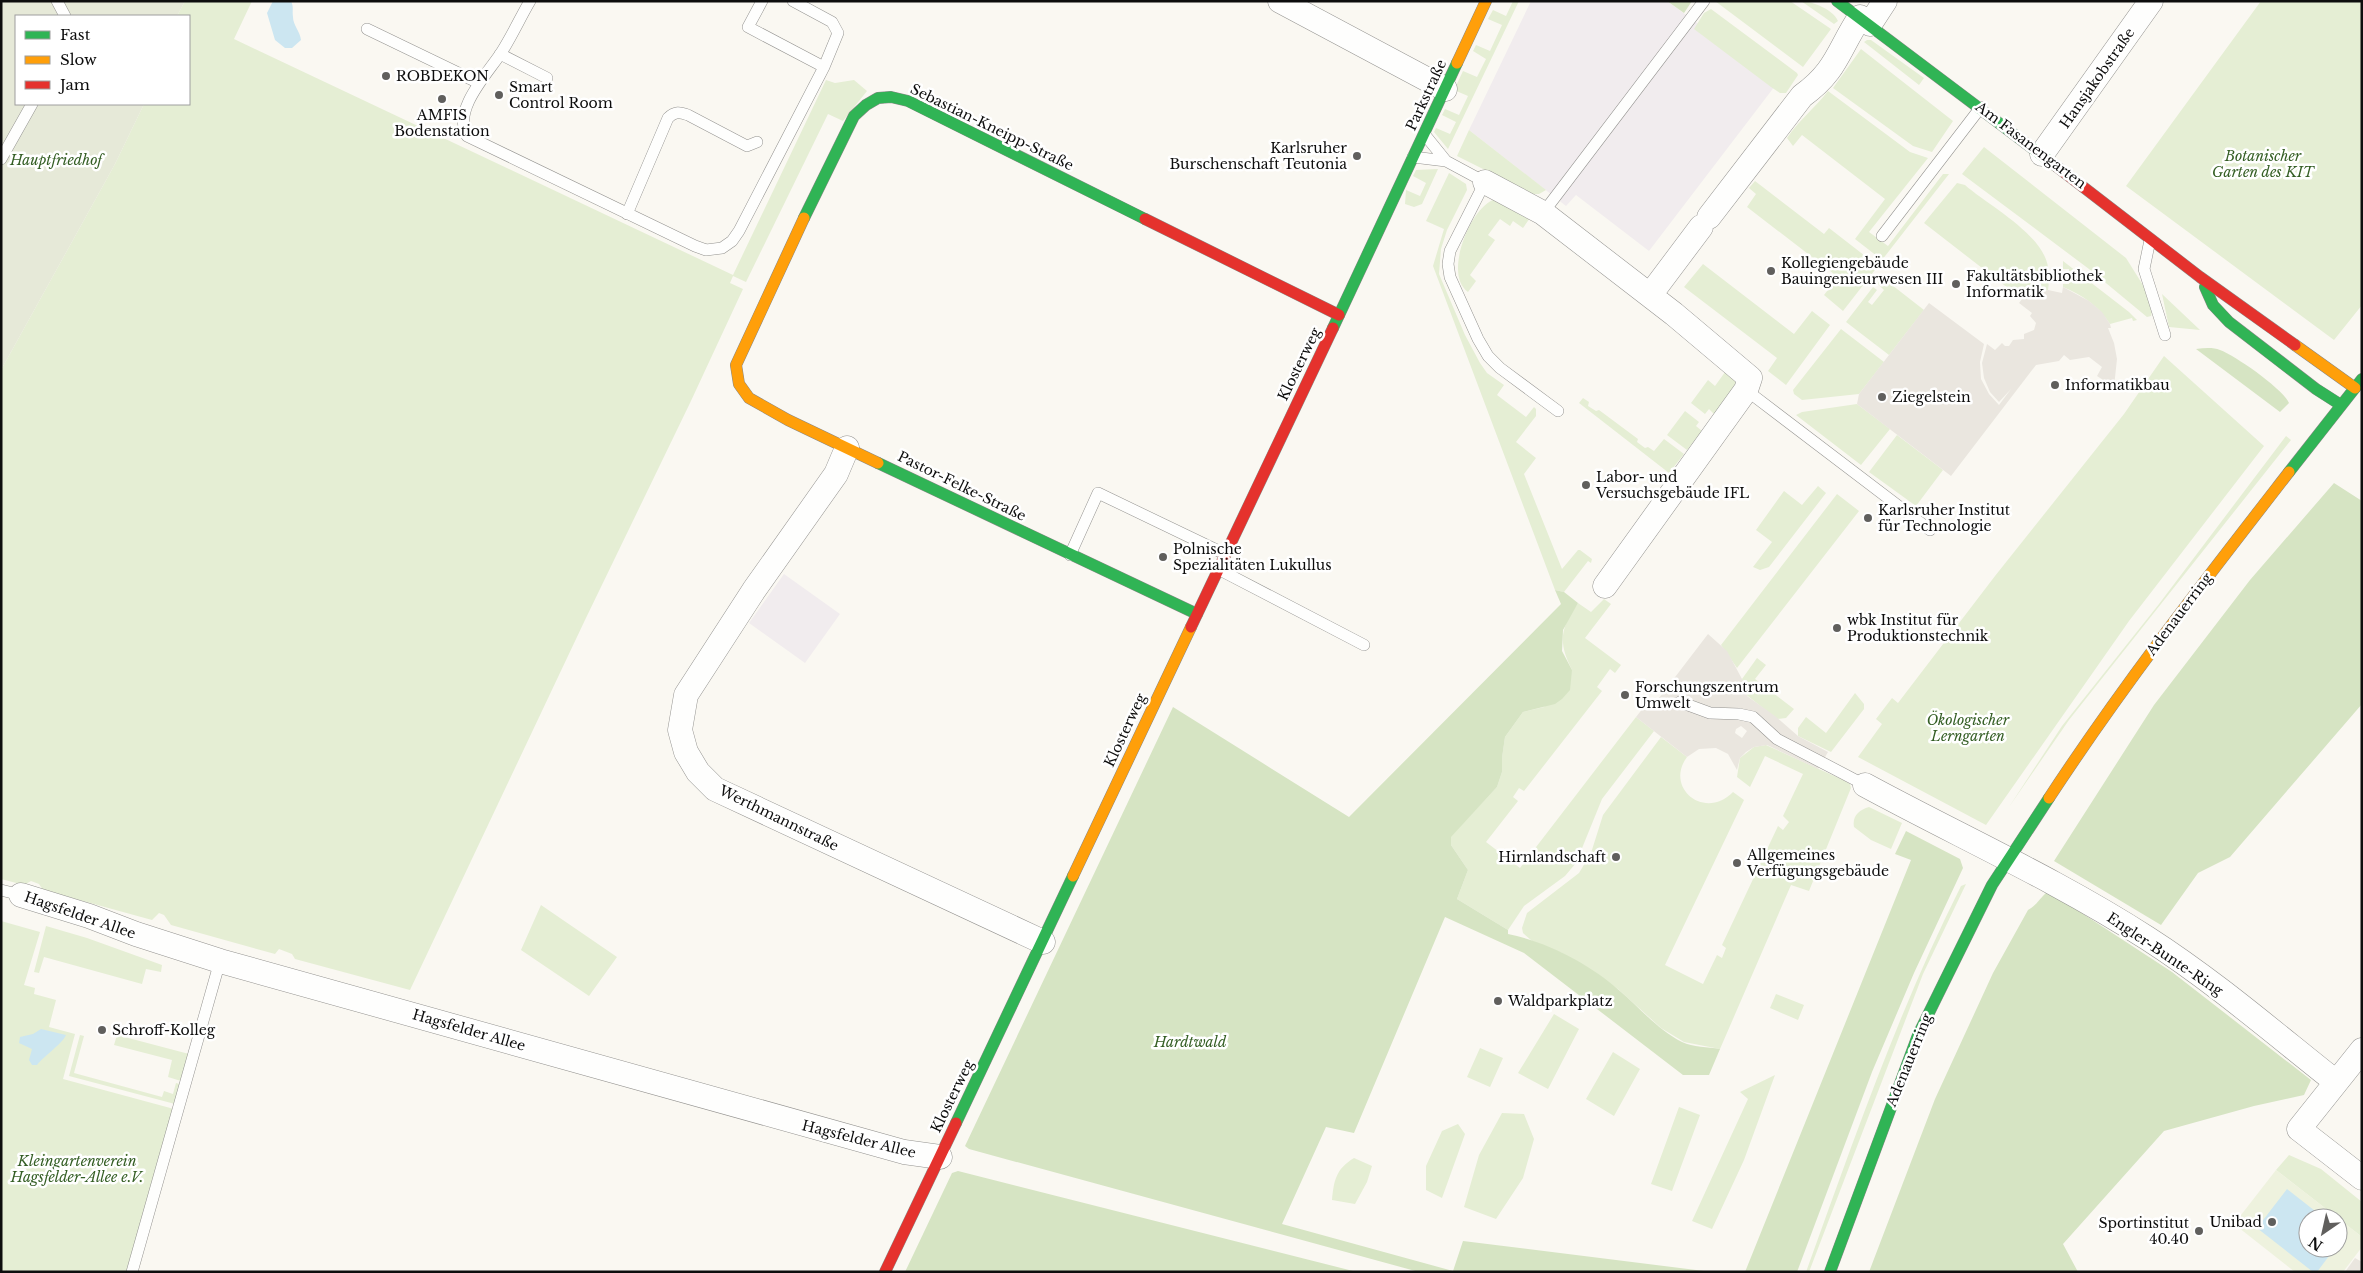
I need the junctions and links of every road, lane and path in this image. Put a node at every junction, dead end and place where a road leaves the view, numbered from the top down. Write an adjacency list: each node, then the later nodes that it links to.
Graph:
1 (57, 1): 11 (lane)
2 (530, 1): 14 (lane)
3 (762, 1): 15 (lane)
4 (792, 1): 15 (lane)
5 (1280, 1): 18 (street)
6 (1486, 1): 18 (street, Parkstraße)
7 (1704, 1): 29 (lane)
8 (1836, 1): 12 (street, Am Fasanengarten)
9 (1885, 1): 12 (street)
10 (2151, 1): 23 (street, Hansjakobstraße)
11 (64, 15)
12 (1859, 25): 20 (street, Am Fasanengarten); 34 (street)
13 (367, 29): 17 (lane)
14 (500, 54): 16 (lane); 17 (lane)
15 (824, 67): 30 (lane)
16 (547, 78)
17 (479, 83): 30 (lane)
18 (1445, 89): 21 (street, Parkstraße)
19 (31, 105): 25 (lane)
20 (1981, 107): 23 (street, Am Fasanengarten); 31 (lane)
21 (1424, 134): 24 (street, Parkstraße); 26 (lane)
22 (757, 142): 30 (lane)
23 (2042, 154): 32 (street, Am Fasanengarten)
24 (1413, 157): 26 (lane); 28 (street, Parkstraße)
25 (1, 158)
26 (1446, 161): 27 (lane)
27 (1485, 182): 29 (street); 42 (lane)
28 (1393, 201): 35 (street, Klosterweg)
29 (1543, 213): 34 (street)
30 (626, 214)
31 (1882, 236)
32 (2151, 237): 33 (street, Am Fasanengarten); 36 (lane)
33 (2200, 277): 38 (street, Am Fasanengarten); 41 (street, Am Fasanengarten)
34 (1650, 295): 39 (street)
35 (1339, 315): 37 (street, Sebastian-Kneipp-Straße); 46 (street, Klosterweg)
36 (2165, 335)
37 (736, 365): 43 (street, Pastor-Felke-Straße)
38 (2356, 386): 40 (lane); 41 (street, Adenauerring)
39 (1746, 390): 44 (lane); 48 (street)
40 (2362, 400)
41 (2341, 405): 53 (street, Adenauerring)
42 (1558, 411)
43 (847, 448): 45 (street, Pastor-Felke-Straße); 55 (street, Werthmannstraße)
44 (1930, 530)
45 (1070, 554): 46 (lane); 49 (street, Pastor-Felke-Straße)
46 (1225, 554): 47 (street, Klosterweg)
47 (1218, 569): 49 (street, Klosterweg); 50 (lane)
48 (1605, 586)
49 (1197, 614): 55 (street, Klosterweg)
50 (1364, 645)
51 (1680, 702): 52 (lane)
52 (1865, 785): 53 (street)
53 (2009, 858): 58 (street, Engler-Bunte-Ring); 63 (street, Adenauerring)
54 (11, 892): 56 (street, Hagsfelder Allee)
55 (1043, 942): 59 (street, Klosterweg)
56 (220, 961): 59 (street, Hagsfelder Allee); 61 (lane)
57 (2362, 1050): 58 (street)
58 (2336, 1082): 60 (street)
59 (940, 1157): 62 (street, Klosterweg)
60 (2362, 1178)
61 (132, 1272)
62 (884, 1272)
63 (1830, 1272)

